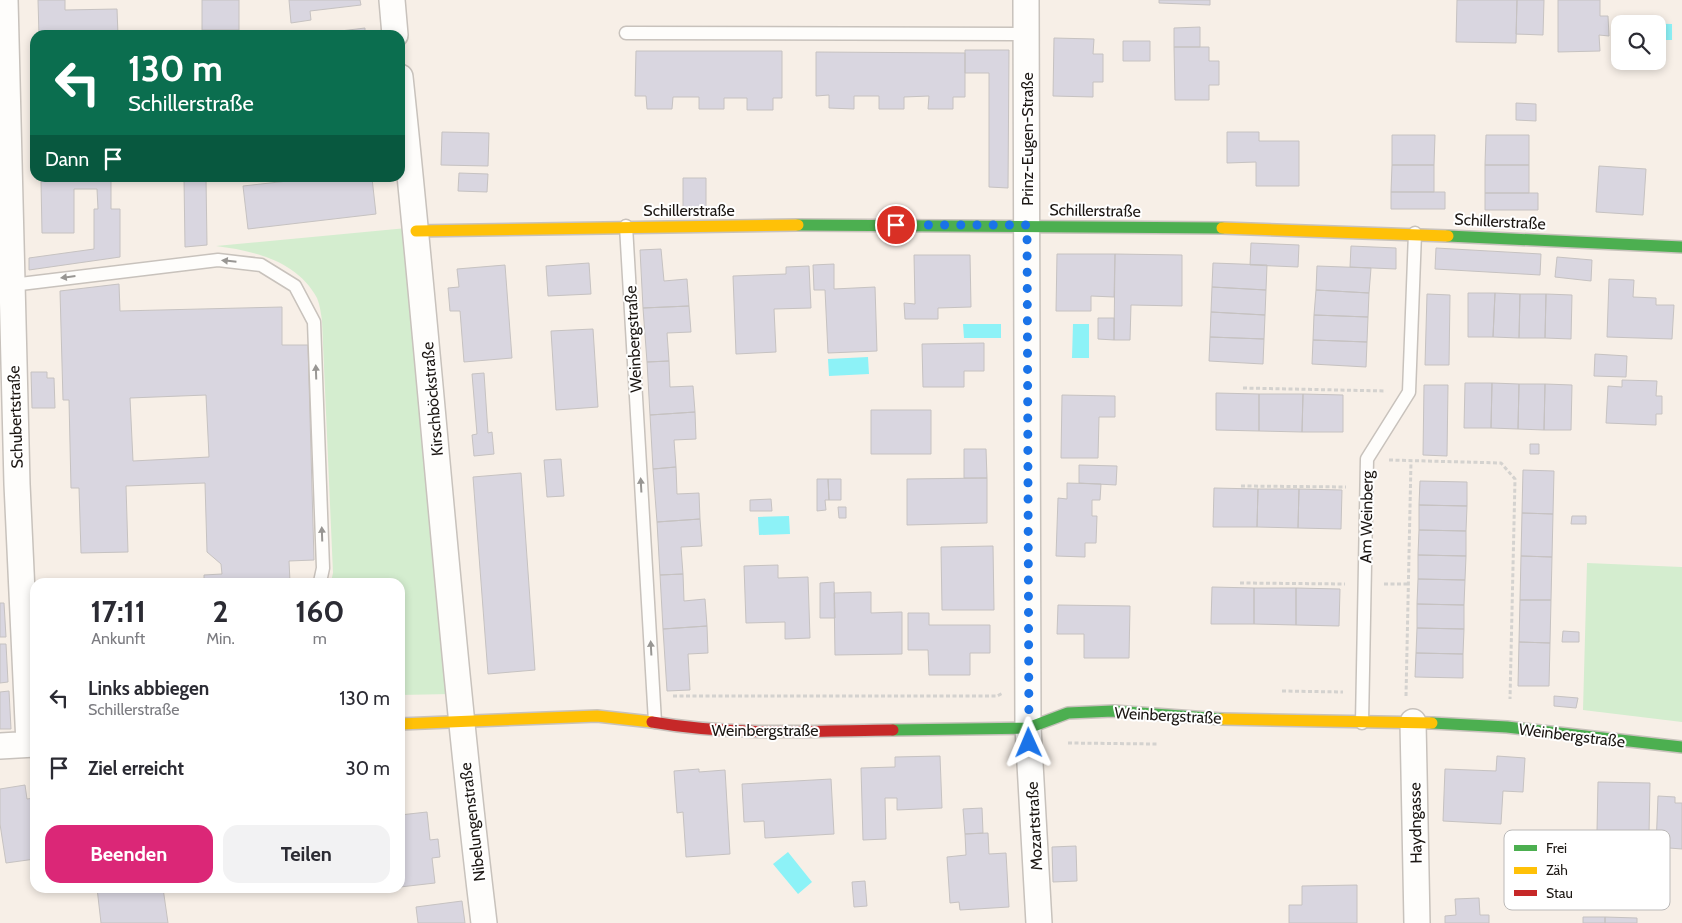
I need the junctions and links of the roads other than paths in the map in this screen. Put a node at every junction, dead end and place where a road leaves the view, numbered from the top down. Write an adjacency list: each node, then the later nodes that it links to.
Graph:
1 (5, 0): 7 (street, Schubertstraße)
2 (392, 0): 4 (street)
3 (1026, 0): 6 (street, Prinz-Eugen-Straße)
4 (395, 30)
5 (626, 33): 6 (lane)
6 (1027, 34): 9 (street, Prinz-Eugen-Straße)
7 (4, 125): 14 (street, Schubertstraße)
8 (405, 125): 11 (street, Kirschböckstraße)
9 (1027, 225): 10 (street, Schillerstraße); 12 (street, Schillerstraße); 24 (street, Prinz-Eugen-Straße)
10 (626, 226): 11 (street, Schillerstraße); 20 (lane, Weinbergstraße, one-way to 10)
11 (416, 231): 19 (street, Kirschböckstraße)
12 (1415, 233): 13 (street, Schillerstraße); 22 (lane, Am Weinberg)
13 (1682, 247)
14 (12, 285): 15 (street, Schubertstraße); 16 (lane, one-way to 14)
15 (8, 468): 17 (street, Schubertstraße)
16 (321, 578)
17 (29, 616): 18 (street, Schubertstraße)
18 (30, 659)
19 (460, 721): 20 (street, Weinbergstraße); 23 (street, Weinbergstraße); 28 (street, Nibelungenstraße)
20 (655, 722): 24 (street, Weinbergstraße)
21 (1413, 722): 22 (street, Weinbergstraße); 27 (street, Weinbergstraße); 30 (street, Haydngasse)
22 (1362, 723): 24 (street, Weinbergstraße)
23 (405, 724)
24 (1028, 728): 29 (street, Mozartstraße)
25 (30, 744): 26 (street)
26 (0, 746)
27 (1682, 748)
28 (484, 923)
29 (1039, 923)
30 (1417, 923)

